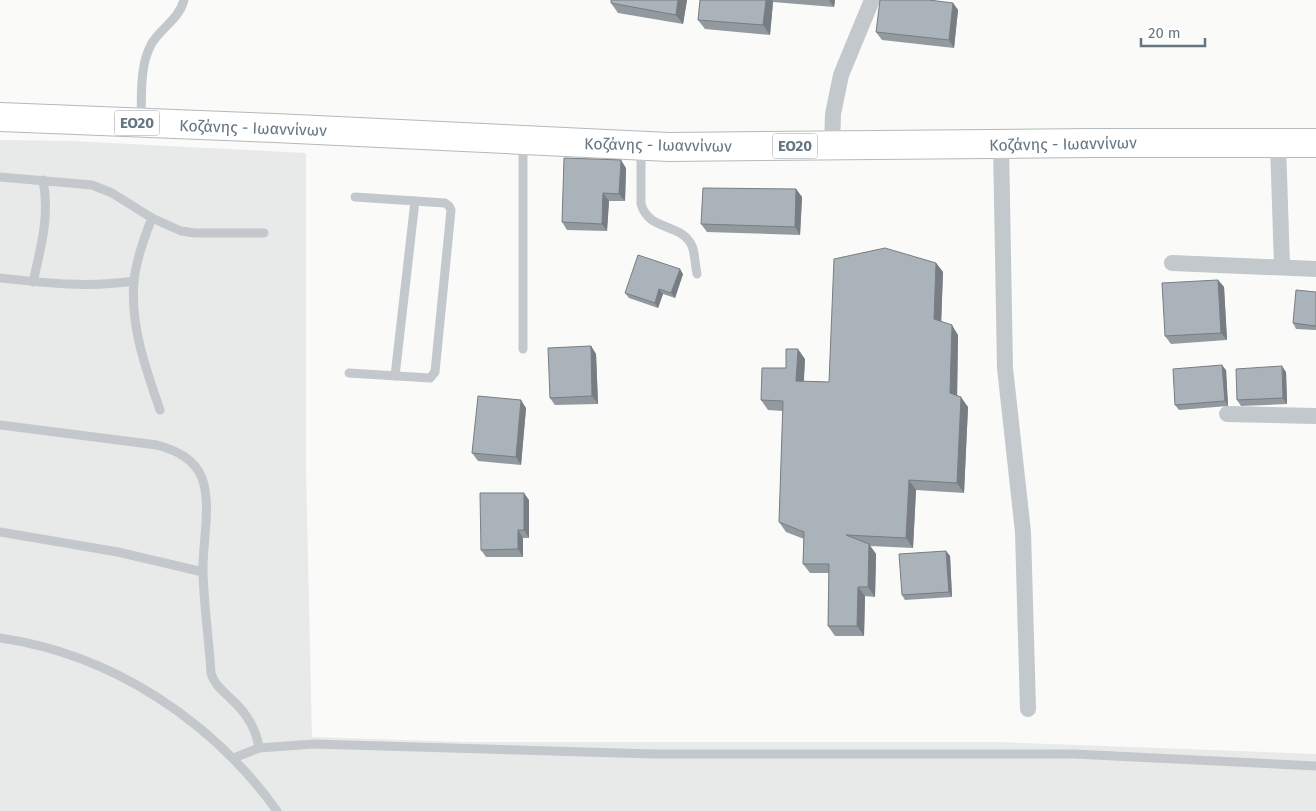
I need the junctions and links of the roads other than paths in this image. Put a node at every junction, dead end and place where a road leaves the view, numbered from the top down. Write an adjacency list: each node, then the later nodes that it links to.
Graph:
1 (184, 0): 4 (lane)
2 (872, 0): 10 (street)
3 (0, 117): 4 (highway, Κοζάνης - Ιωαννίνων / ΕΟ20)
4 (141, 123): 5 (highway, Κοζάνης - Ιωαννίνων / ΕΟ20)
5 (523, 140): 9 (highway, Κοζάνης - Ιωαννίνων / ΕΟ20); 24 (lane)
6 (1278, 142): 7 (highway, Κοζάνης - Ιωαννίνων / ΕΟ20); 8 (highway, Κοζάνης - Ιωαννίνων / ΕΟ20); 18 (street)
7 (1316, 143)
8 (1001, 144): 10 (highway, Κοζάνης - Ιωαννίνων / ΕΟ20); 34 (street)
9 (641, 146): 10 (highway, Κοζάνης - Ιωαννίνων / ΕΟ20); 20 (lane)
10 (832, 146)
11 (0, 177): 12 (lane)
12 (42, 180): 15 (lane); 22 (lane)
13 (355, 197): 14 (lane)
14 (416, 201): 26 (lane); 26 (lane)
15 (152, 218): 16 (lane); 23 (lane)
16 (264, 233)
17 (1172, 263): 18 (street)
18 (1282, 266): 19 (street)
19 (1316, 268)
20 (697, 274)
21 (0, 278): 22 (lane)
22 (33, 282): 23 (lane)
23 (134, 282): 27 (lane)
24 (523, 349)
25 (349, 373): 26 (lane)
26 (395, 376)
27 (160, 410)
28 (1227, 414): 29 (street)
29 (1316, 416)
30 (0, 425): 32 (lane)
31 (0, 532): 32 (lane)
32 (203, 572): 35 (lane)
33 (0, 638): 36 (lane)
34 (1028, 708)
35 (259, 748): 36 (lane); 37 (lane)
36 (234, 758): 38 (lane)
37 (1316, 766)
38 (277, 811)

